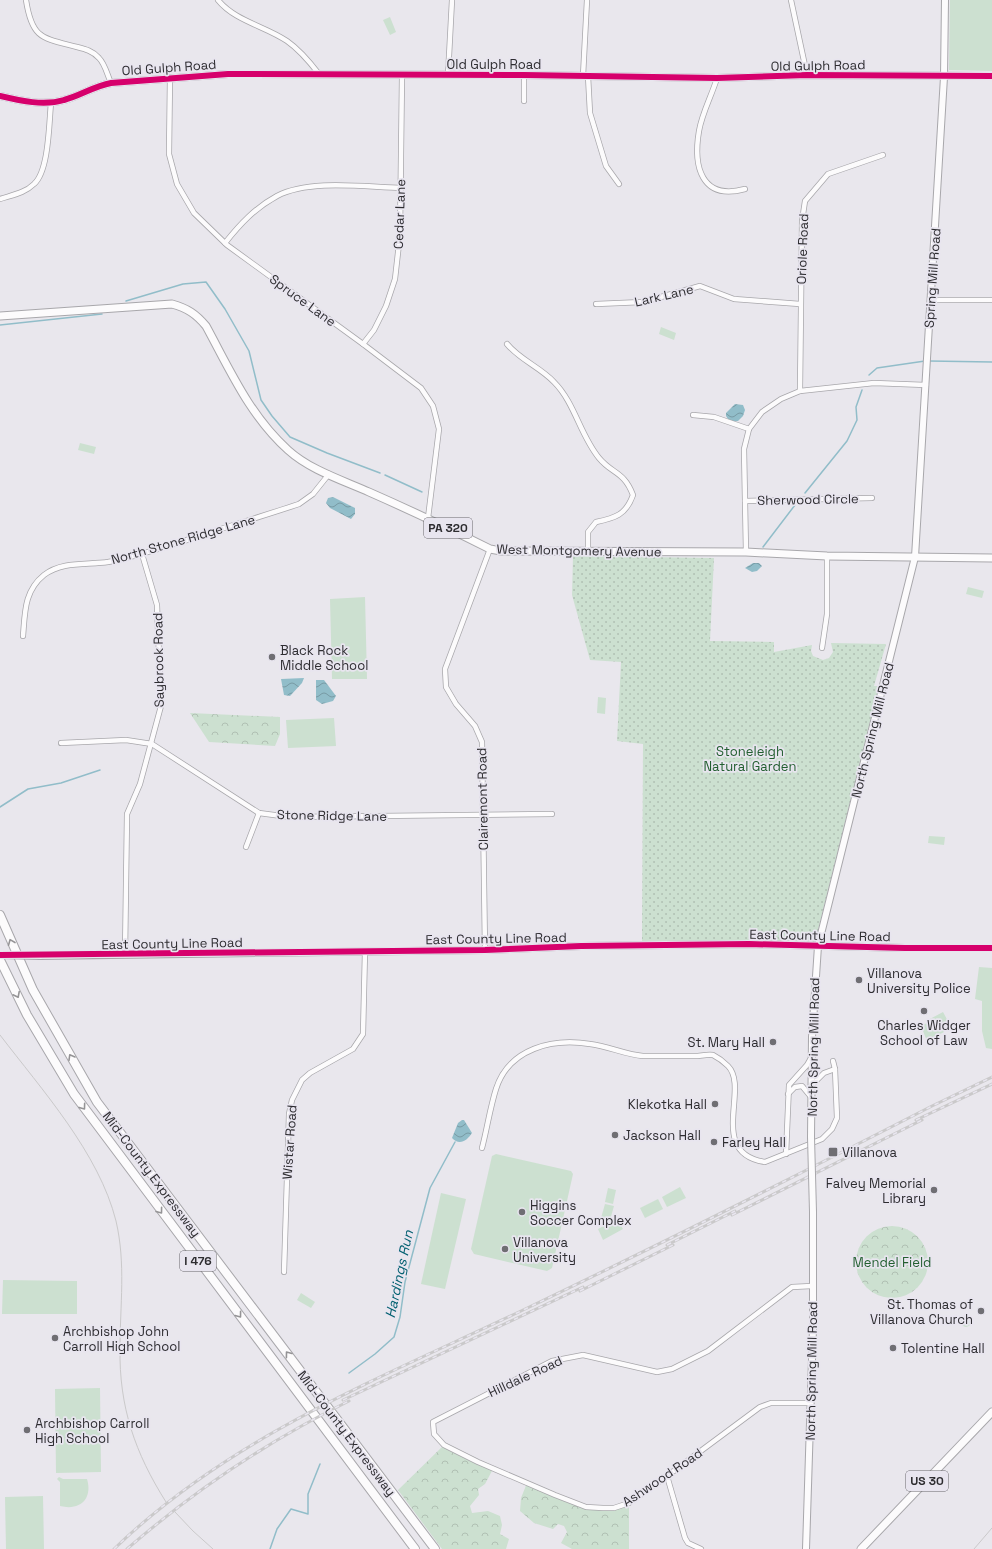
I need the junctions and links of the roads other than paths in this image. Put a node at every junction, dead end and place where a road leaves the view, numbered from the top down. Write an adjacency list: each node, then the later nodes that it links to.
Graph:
1 (26, 0): 17 (street)
2 (218, 0): 7 (street)
3 (452, 0): 9 (street)
4 (587, 0): 12 (street)
5 (791, 0): 11 (street)
6 (946, 0): 15 (main road, Spring Mill Road)
7 (319, 74): 8 (street, Old Gulph Road); 14 (street, Old Gulph Road)
8 (402, 75): 9 (street, Old Gulph Road); 23 (street, Cedar Lane)
9 (448, 75): 10 (street, Old Gulph Road)
10 (524, 75): 12 (street, Old Gulph Road); 19 (street)
11 (807, 75): 15 (street, Old Gulph Road); 16 (street, Old Gulph Road)
12 (586, 76): 16 (street, Old Gulph Road); 22 (street)
13 (992, 76): 15 (street, Old Gulph Road)
14 (170, 77): 17 (street, Old Gulph Road); 26 (street, Spruce Lane)
15 (944, 77): 27 (main road, Spring Mill Road)
16 (717, 78): 24 (street)
17 (111, 83): 20 (street, Old Gulph Road)
18 (0, 96): 20 (street, Old Gulph Road)
19 (524, 101)
20 (51, 103): 25 (street)
21 (883, 155): 30 (street, Oriole Road)
22 (619, 184)
23 (401, 188): 26 (street); 32 (street, Cedar Lane)
24 (745, 189)
25 (0, 199)
26 (225, 243): 32 (street, Spruce Lane)
27 (931, 300): 28 (street); 34 (main road, Spring Mill Road)
28 (992, 300)
29 (596, 304): 30 (street, Lark Lane)
30 (800, 304): 35 (street, Oriole Road)
31 (0, 316): 38 (main road, West Montgomery Avenue / PA 320)
32 (363, 344): 41 (street, Spruce Lane)
33 (507, 344): 43 (street)
34 (926, 385): 35 (street); 47 (main road, Spring Mill Road)
35 (800, 391): 37 (street)
36 (693, 415): 37 (street)
37 (749, 429): 40 (street)
38 (330, 474): 41 (main road, West Montgomery Avenue / PA 320); 45 (street, North Stone Ridge Lane)
39 (872, 498): 40 (street, Sherwood Circle)
40 (745, 500): 44 (street)
41 (428, 518): 42 (main road, West Montgomery Avenue / PA 320)
42 (490, 548): 43 (main road, West Montgomery Avenue / PA 320); 54 (street, Clairemont Road)
43 (588, 550): 44 (main road, West Montgomery Avenue / PA 320)
44 (746, 552): 46 (main road, West Montgomery Avenue / PA 320)
45 (142, 554): 49 (street, North Stone Ridge Lane); 52 (street, Saybrook Road)
46 (826, 556): 47 (main road, West Montgomery Avenue / PA 320); 50 (street)
47 (915, 557): 48 (main road, West Montgomery Avenue); 58 (main road, North Spring Mill Road)
48 (992, 558)
49 (23, 636)
50 (822, 648)
51 (61, 743): 52 (street, Stone Ridge Lane)
52 (152, 744): 53 (street, Stone Ridge Lane); 62 (street, Saybrook Road)
53 (259, 813): 54 (street, Stone Ridge Lane); 56 (street)
54 (482, 814): 55 (street, Stone Ridge Lane); 60 (street, Clairemont Road)
55 (552, 814)
56 (246, 847)
57 (0, 915): 79 (highway, Mid-County Expressway / I 476, one-way to 57)
58 (818, 946): 59 (street, East County Line Road); 60 (street, East County Line Road); 65 (main road, North Spring Mill Road)
59 (992, 948)
60 (485, 950): 61 (street, East County Line Road)
61 (365, 951): 62 (street, East County Line Road); 73 (street, Wistar Road)
62 (125, 955): 63 (street, East County Line Road, bridge)
63 (0, 956)
64 (0, 960): 80 (highway, Mid-County Expressway / I 476, one-way to 80)
65 (812, 1052): 68 (main road, North Spring Mill Road); 69 (street)
66 (833, 1061): 67 (street)
67 (835, 1069): 68 (street); 72 (street)
68 (812, 1085): 70 (main road, North Spring Mill Road)
69 (788, 1094): 70 (street); 72 (street)
70 (812, 1098): 74 (main road, North Spring Mill Road, bridge)
71 (482, 1148): 72 (street)
72 (786, 1154)
73 (284, 1272)
74 (812, 1286): 75 (main road, North Spring Mill Road); 77 (street, Hilldale Road)
75 (811, 1403): 78 (street, Ashwood Road); 84 (main road, North Spring Mill Road)
76 (992, 1412): 85 (main road, US 30)
77 (432, 1422): 78 (street, Ashwood Road)
78 (668, 1476): 83 (street)
79 (422, 1532): 81 (highway, Mid-County Expressway / I 476); 82 (highway)
80 (415, 1549)
81 (435, 1549)
82 (439, 1549)
83 (700, 1549)
84 (806, 1549)
85 (861, 1549)

